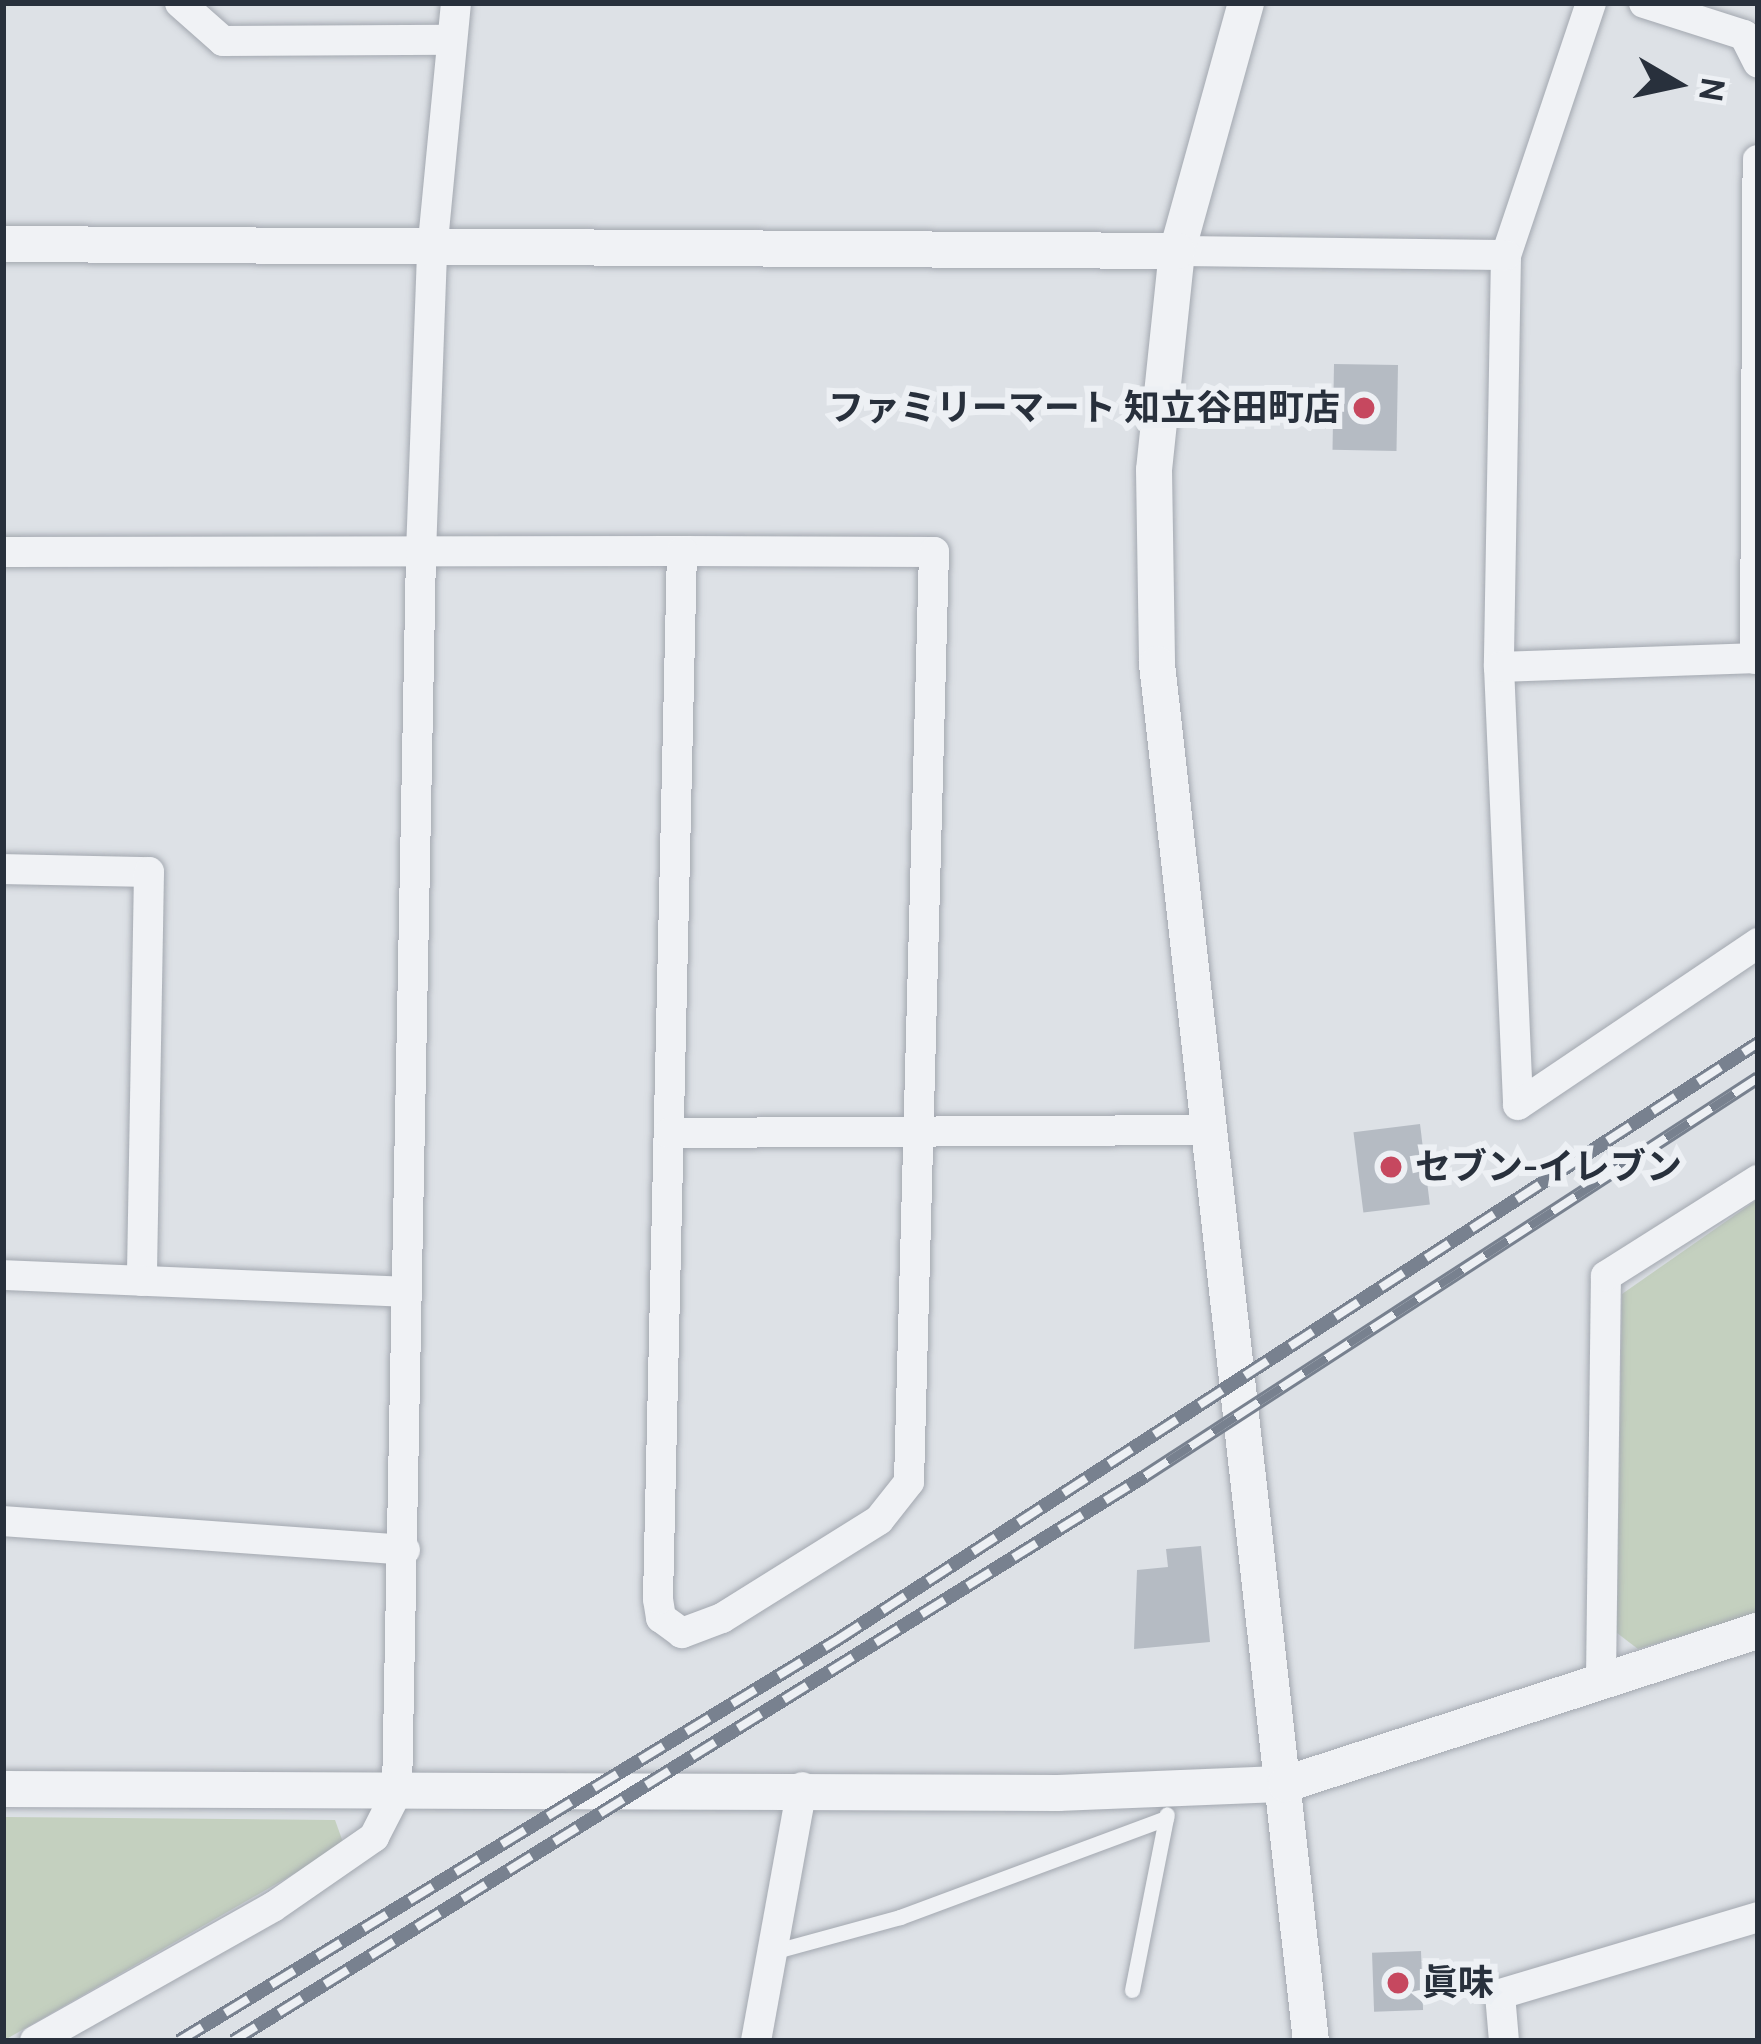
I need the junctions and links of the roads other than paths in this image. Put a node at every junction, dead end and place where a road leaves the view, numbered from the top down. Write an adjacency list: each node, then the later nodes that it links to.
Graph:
1 (181, 3): 6 (street)
2 (456, 3): 6 (street)
3 (1246, 3): 10 (street)
4 (1591, 3): 12 (street)
5 (1644, 3): 7 (street)
6 (452, 40): 11 (street)
7 (1758, 63)
8 (1758, 160): 16 (street)
9 (3, 244): 11 (street)
10 (1177, 251): 11 (street); 12 (street); 20 (street)
11 (432, 253): 15 (street)
12 (1506, 255): 17 (street)
13 (682, 551): 15 (street); 21 (street); 22 (street)
14 (3, 552): 15 (street)
15 (421, 553): 26 (street)
16 (1756, 658): 17 (street)
17 (1499, 667): 19 (street)
18 (3, 868): 25 (street)
19 (1758, 943)
20 (1212, 1130): 22 (street); 31 (street)
21 (669, 1133): 22 (street); 22 (street)
22 (916, 1133)
23 (1758, 1180): 30 (street)
24 (3, 1275): 25 (street)
25 (142, 1281): 26 (street)
26 (407, 1292): 28 (street)
27 (3, 1521): 28 (street)
28 (405, 1550): 34 (street)
29 (1758, 1631): 30 (street)
30 (1601, 1680): 31 (street)
31 (1286, 1784): 35 (street); 41 (street)
32 (802, 1787): 34 (street); 35 (street); 37 (street)
33 (3, 1789): 34 (street)
34 (397, 1792): 39 (street)
35 (1169, 1803): 37 (lane); 38 (lane)
36 (1758, 1917): 42 (street)
37 (772, 1952): 40 (street)
38 (1132, 1990)
39 (35, 2041)
40 (756, 2041)
41 (1311, 2041)
42 (1504, 2041)

